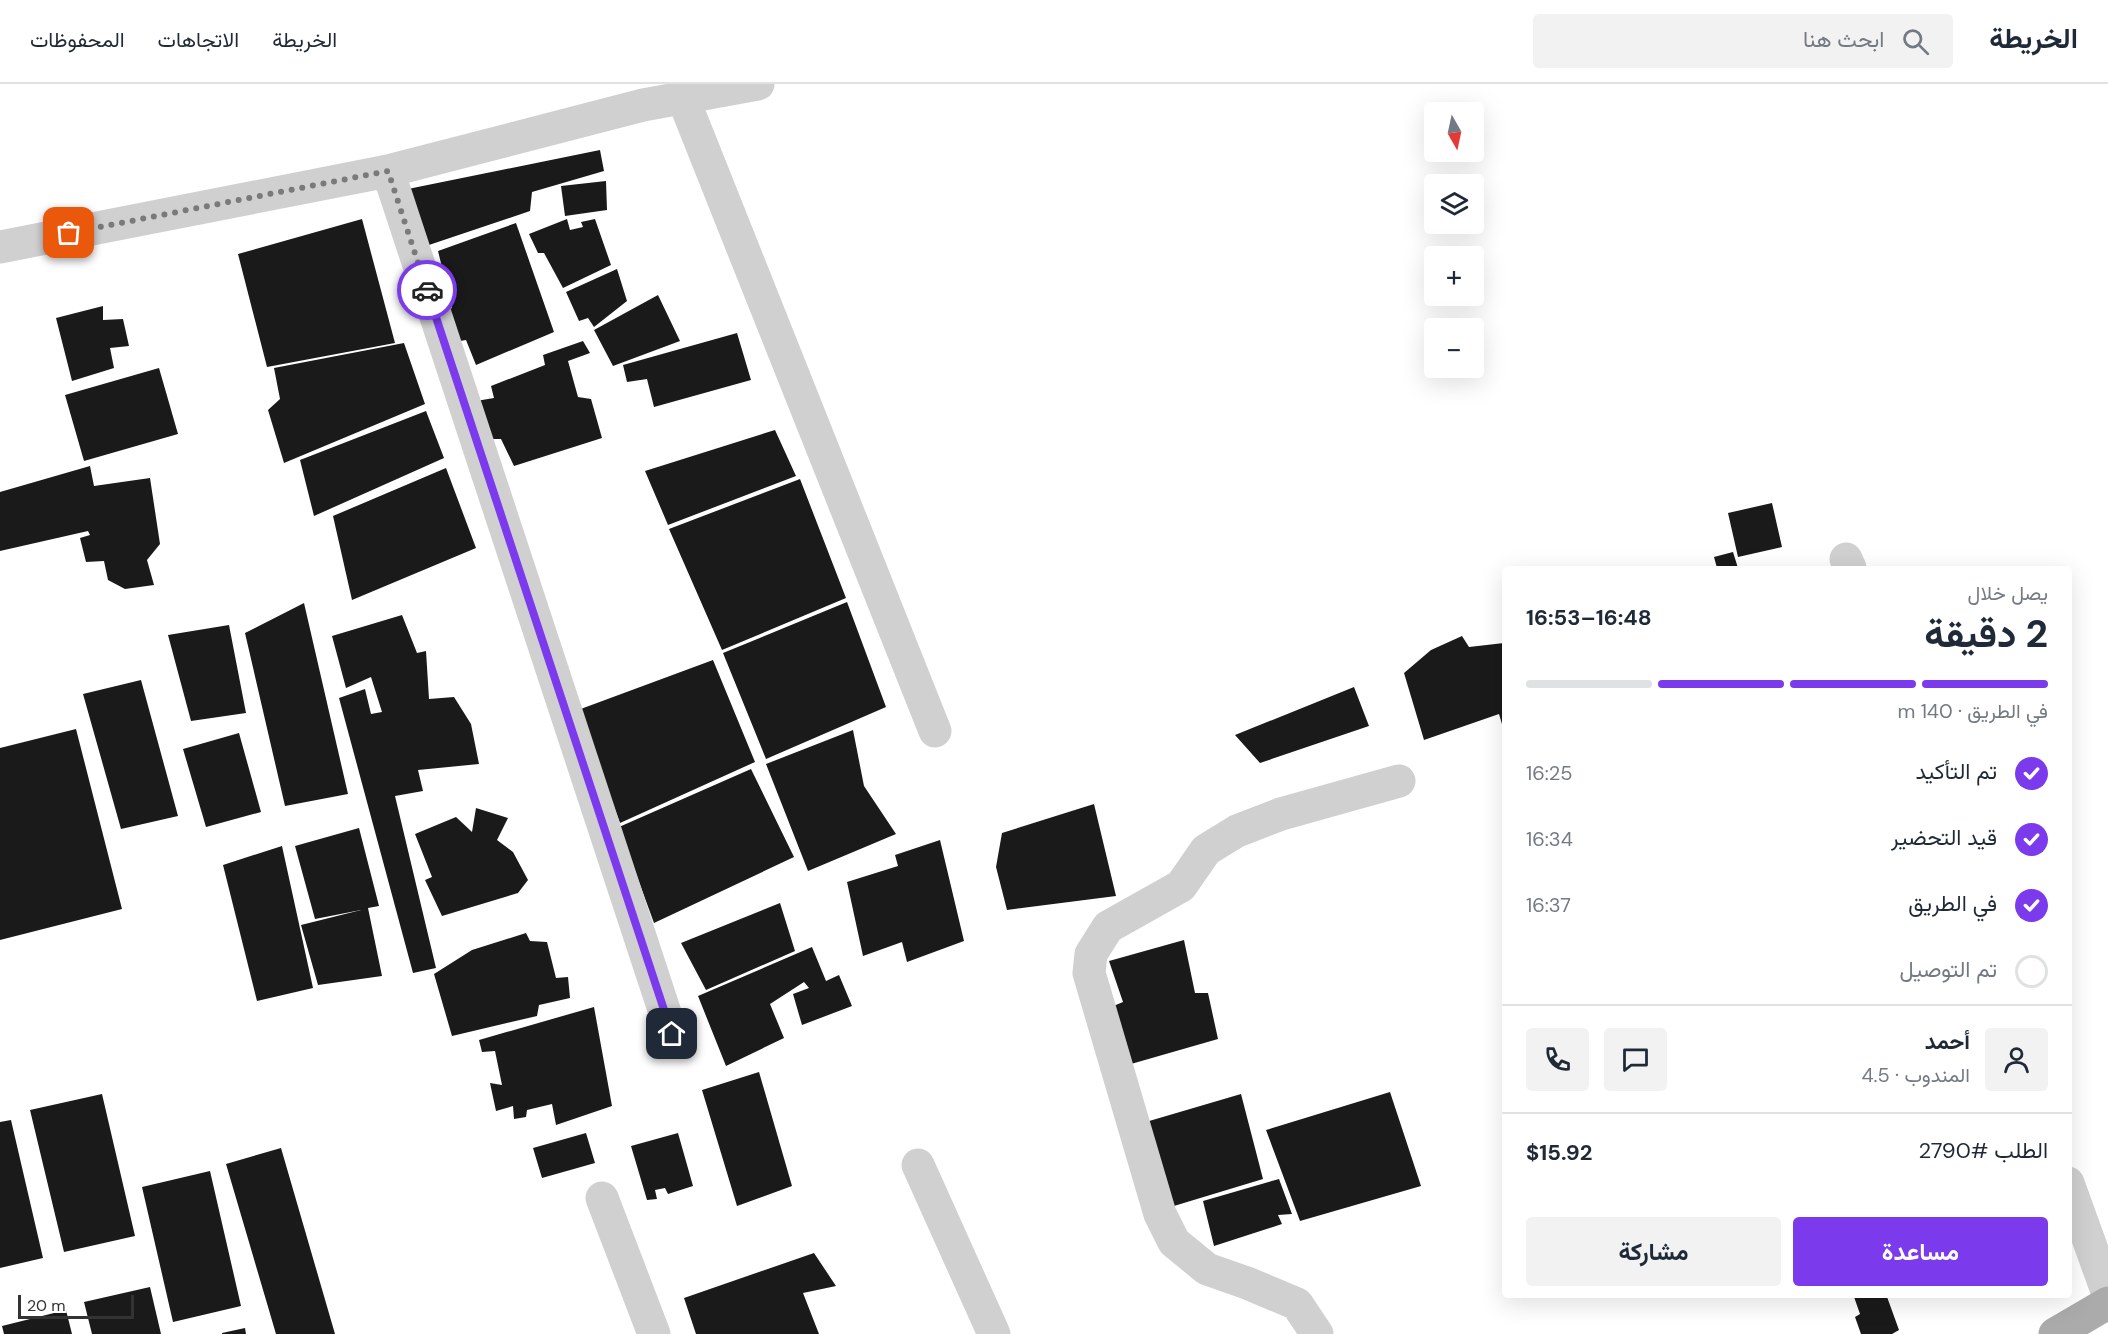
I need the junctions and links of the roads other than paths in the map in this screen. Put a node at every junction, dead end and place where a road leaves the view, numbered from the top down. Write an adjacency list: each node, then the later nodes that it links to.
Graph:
1 (758, 84): 2 (street)
2 (683, 98): 3 (street); 5 (street)
3 (388, 171): 4 (street); 7 (street)
4 (0, 247)
5 (935, 731)
6 (1399, 781): 15 (street)
7 (672, 1034)
8 (918, 1165): 14 (street)
9 (2072, 1194): 11 (street)
10 (602, 1198): 13 (street)
11 (2108, 1294)
12 (2108, 1303): 16 (main road)
13 (654, 1334)
14 (994, 1334)
15 (1317, 1334)
16 (2055, 1334)

